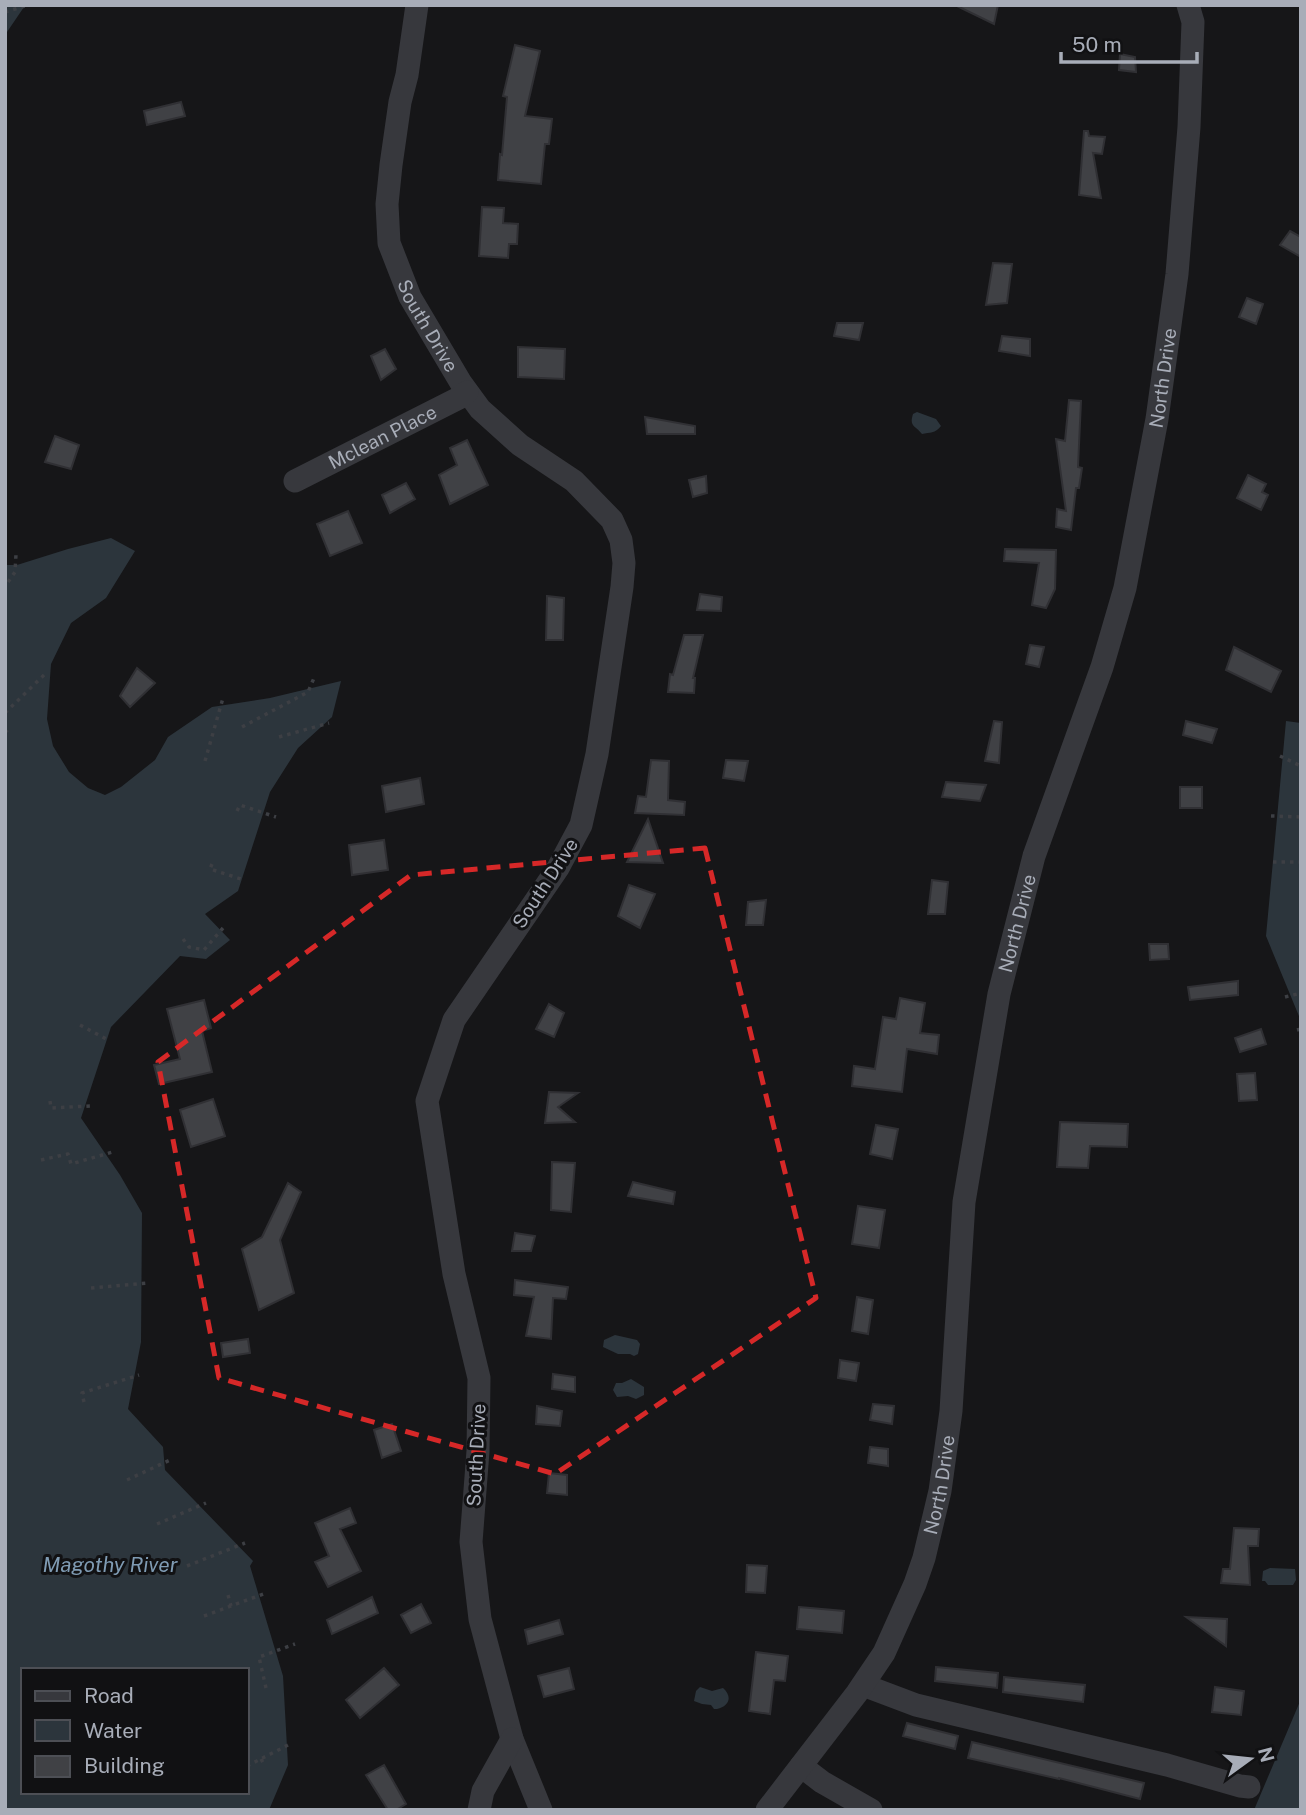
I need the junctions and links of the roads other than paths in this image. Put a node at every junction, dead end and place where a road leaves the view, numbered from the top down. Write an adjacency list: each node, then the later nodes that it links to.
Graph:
1 (417, 5): 3 (street, South Drive)
2 (1188, 5): 5 (street, North Drive)
3 (467, 392): 4 (street, Mclean Place); 6 (street, South Drive)
4 (295, 481)
5 (863, 1685): 7 (street, North Drive); 8 (street)
6 (512, 1739): 9 (street); 10 (street)
7 (801, 1766): 11 (street, North Drive); 12 (street)
8 (1249, 1787)
9 (479, 1810)
10 (541, 1810)
11 (767, 1810)
12 (871, 1810)

